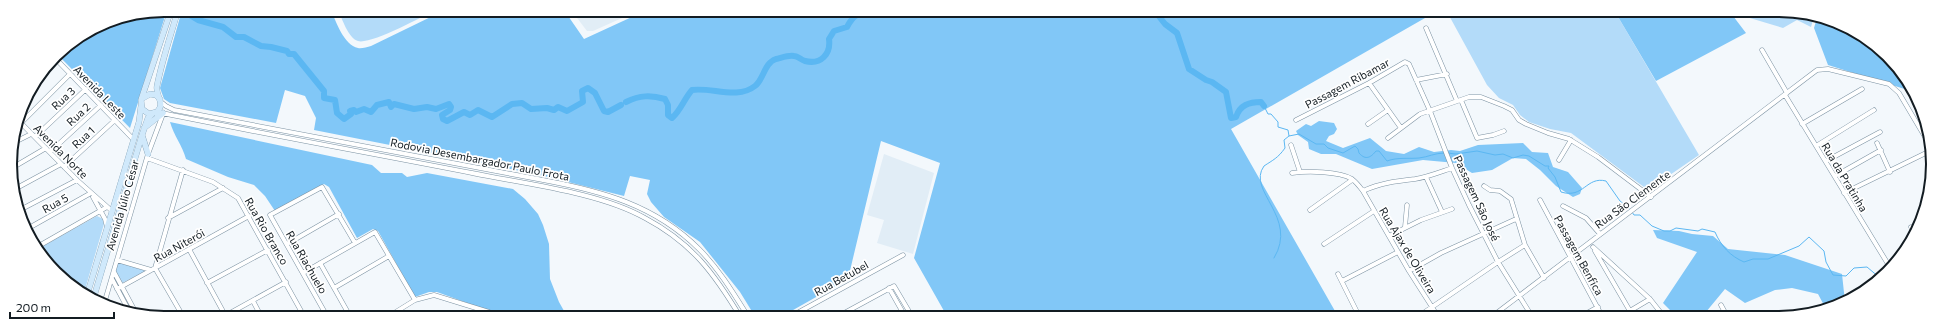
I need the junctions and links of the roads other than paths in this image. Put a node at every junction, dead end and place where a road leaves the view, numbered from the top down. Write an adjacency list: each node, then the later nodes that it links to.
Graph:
1 (169, 17): 14 (main road)
2 (176, 17): 15 (main road)
3 (1426, 28): 8 (street)
4 (1762, 50): 13 (street, Rua da Pratinha)
5 (58, 62): 7 (street, Avenida Leste)
6 (1405, 62): 9 (street, Passagem São José); 10 (street, Passagem Ribamar)
7 (70, 74): 11 (street, Avenida Leste); 23 (street)
8 (1447, 74): 9 (street); 16 (street)
9 (1416, 80): 21 (street, Passagem São José)
10 (1369, 83): 19 (street); 25 (street, Passagem Ribamar)
11 (86, 89): 17 (street, Avenida Leste); 36 (street, Rua 3)
12 (1862, 90): 27 (street)
13 (1786, 94): 27 (street, Rua da Pratinha); 33 (street, Rua São Clemente); 68 (street, Rua São Clemente)
14 (143, 98): 15 (main road); 18 (main road)
15 (160, 100): 22 (main road); 145 (street, Rodovia Desembargador Paulo Frota)
16 (1459, 100): 21 (street); 31 (street); 40 (street)
17 (101, 105): 24 (street, Avenida Leste); 46 (street, Rua 2)
18 (141, 106): 22 (main road); 38 (main road, Avenida Júlio César)
19 (1388, 110): 26 (street); 30 (street)
20 (1874, 110): 43 (street)
21 (1430, 111): 30 (street); 53 (street, Passagem São José)
22 (157, 113): 29 (main road); 29 (main road, Avenida Júlio César); 48 (street, Avenida Júlio César); 144 (street, Rodovia Desembargador Paulo Frota)
23 (25, 117)
24 (115, 120): 38 (street, Avenida Leste); 52 (street, Rua 1)
25 (1296, 120)
26 (1368, 124)
27 (1802, 124): 43 (street, Rua da Pratinha)
28 (22, 125): 34 (street, Avenida Norte)
29 (144, 128): 35 (main road, Avenida Júlio César)
30 (1401, 128): 37 (street)
31 (1504, 131)
32 (1880, 132): 50 (street)
33 (1922, 133)
34 (31, 134): 36 (street, Avenida Norte); 39 (street)
35 (142, 135): 48 (main road); 123 (main road, Avenida Júlio César)
36 (35, 137): 44 (street, Avenida Norte)
37 (1388, 138)
38 (133, 139): 74 (main road, Avenida Júlio César)
39 (19, 140)
40 (1571, 140): 49 (street); 68 (street)
41 (1877, 143): 45 (street)
42 (1291, 145): 55 (street)
43 (1816, 146): 50 (street, Rua da Pratinha)
44 (46, 148): 46 (street, Avenida Norte); 51 (street)
45 (1881, 150): 56 (street); 58 (street)
46 (50, 152): 52 (street, Avenida Norte)
47 (1926, 153): 56 (street)
48 (147, 156): 54 (street, Rua Rio Branco); 104 (street, Avenida Júlio César)
49 (1559, 160)
50 (1826, 161): 58 (street, Rua da Pratinha)
51 (17, 165)
52 (63, 165): 60 (street, Avenida Norte); 63 (street, Rua 1)
53 (1452, 168): 59 (street); 88 (street, Passagem São José)
54 (183, 170): 64 (street, Rua Rio Branco); 83 (street)
55 (1300, 172): 57 (street); 61 (street)
56 (1890, 172): 67 (street)
57 (1292, 173)
58 (1835, 176): 67 (street, Rua da Pratinha)
59 (1426, 177): 65 (street); 79 (street)
60 (77, 180): 66 (street, Avenida Norte); 73 (street)
61 (1352, 180): 65 (street, Rua Ajax de Oliveira); 76 (street)
62 (1484, 186): 84 (street)
63 (19, 187)
64 (224, 188): 82 (street, Rua Rio Branco); 83 (street)
65 (1363, 191): 78 (street, Rua Ajax de Oliveira)
66 (91, 193): 70 (street); 74 (street); 85 (street, Rua 5)
67 (1844, 193): 107 (street, Rua da Pratinha)
68 (1651, 197): 89 (street, Rua São Clemente)
69 (1540, 200): 103 (street, Passagem Benfica)
70 (97, 203): 77 (street); 81 (street)
71 (1407, 205): 87 (street)
72 (1563, 206): 89 (street)
73 (24, 208)
74 (109, 209): 77 (street); 86 (main road, Avenida Júlio César)
75 (1452, 209): 79 (street)
76 (1310, 210)
77 (101, 211): 81 (street); 86 (street)
78 (1374, 211): 90 (street, Rua Ajax de Oliveira); 94 (street)
79 (1442, 212): 87 (street)
80 (338, 214): 92 (street); 93 (street); 93 (street, Rua Riachuelo)
81 (92, 216): 95 (street)
82 (249, 216): 98 (street, Rua Niterói); 99 (street, Rua Rio Branco)
83 (168, 218): 108 (street)
84 (1516, 219): 88 (street); 96 (street)
85 (31, 227)
86 (107, 227): 122 (main road, Avenida Júlio César)
87 (1406, 227): 90 (street)
88 (1483, 233): 105 (street, Passagem São José); 109 (street)
89 (1600, 234): 91 (street, Rua São Clemente)
90 (1389, 236): 100 (street, Rua Ajax de Oliveira)
91 (1589, 242): 97 (street); 103 (street, Rua São Clemente)
92 (355, 243): 102 (street); 106 (street)
93 (287, 244): 111 (street, Rua Riachuelo)
94 (1324, 244)
95 (41, 245)
96 (1525, 246): 105 (street); 113 (street)
97 (1593, 248): 126 (street); 134 (street)
98 (189, 249): 108 (street, Rua Niterói); 117 (street)
99 (268, 250): 116 (street, Rua Rio Branco); 117 (street)
100 (1398, 252): 109 (street, Rua Ajax de Oliveira); 115 (street)
101 (903, 255): 146 (street, Rua Betubel)
102 (389, 256): 119 (street); 127 (street)
103 (1571, 258): 113 (street, Rua São Clemente); 132 (street, Passagem Benfica)
104 (117, 260): 108 (street); 110 (street, Avenida Júlio César)
105 (1498, 262): 124 (street, Passagem São José); 131 (street)
106 (320, 263): 111 (street); 119 (street)
107 (1888, 263)
108 (153, 269): 118 (street, Rua Niterói); 135 (street)
109 (1409, 271): 131 (street, Rua Ajax de Oliveira)
110 (114, 272): 114 (street, Avenida Júlio César); 118 (street)
111 (303, 273): 140 (street, Rua Riachuelo)
112 (1338, 274): 115 (street)
113 (1544, 278): 124 (street, Rua São Clemente)
114 (112, 279): 121 (street); 125 (street, Avenida Júlio César)
115 (1342, 281): 150 (street)
116 (286, 282): 128 (street); 139 (street, Rua Rio Branco)
117 (207, 283): 136 (street)
118 (122, 286): 121 (street, Rua Niterói); 133 (street)
119 (334, 288): 141 (street)
120 (889, 288): 147 (street); 148 (street); 149 (street)
121 (117, 289): 130 (street)
122 (88, 290)
123 (95, 294)
124 (1519, 297): 153 (street, Rua São Clemente); 154 (street, Passagem São José)
125 (106, 299)
126 (1650, 299): 134 (street); 157 (street)
127 (415, 300): 142 (street); 143 (street)
128 (253, 301): 137 (street); 138 (street)
129 (1721, 305): 158 (street)
130 (126, 306)
131 (1431, 306): 151 (street); 152 (street, Rua Ajax de Oliveira)
132 (1598, 307): 155 (street); 156 (street, Passagem Benfica)
133 (133, 308)
134 (1630, 310)
135 (180, 311)
136 (220, 311)
137 (234, 311)
138 (258, 311)
139 (301, 311)
140 (324, 311)
141 (347, 311)
142 (398, 311)
143 (479, 311)
144 (736, 311)
145 (744, 311)
146 (801, 311)
147 (848, 311)
148 (902, 311)
149 (908, 311)
150 (1357, 311)
151 (1425, 311)
152 (1434, 311)
153 (1500, 311)
154 (1528, 311)
155 (1591, 311)
156 (1600, 311)
157 (1659, 311)
158 (1724, 311)

